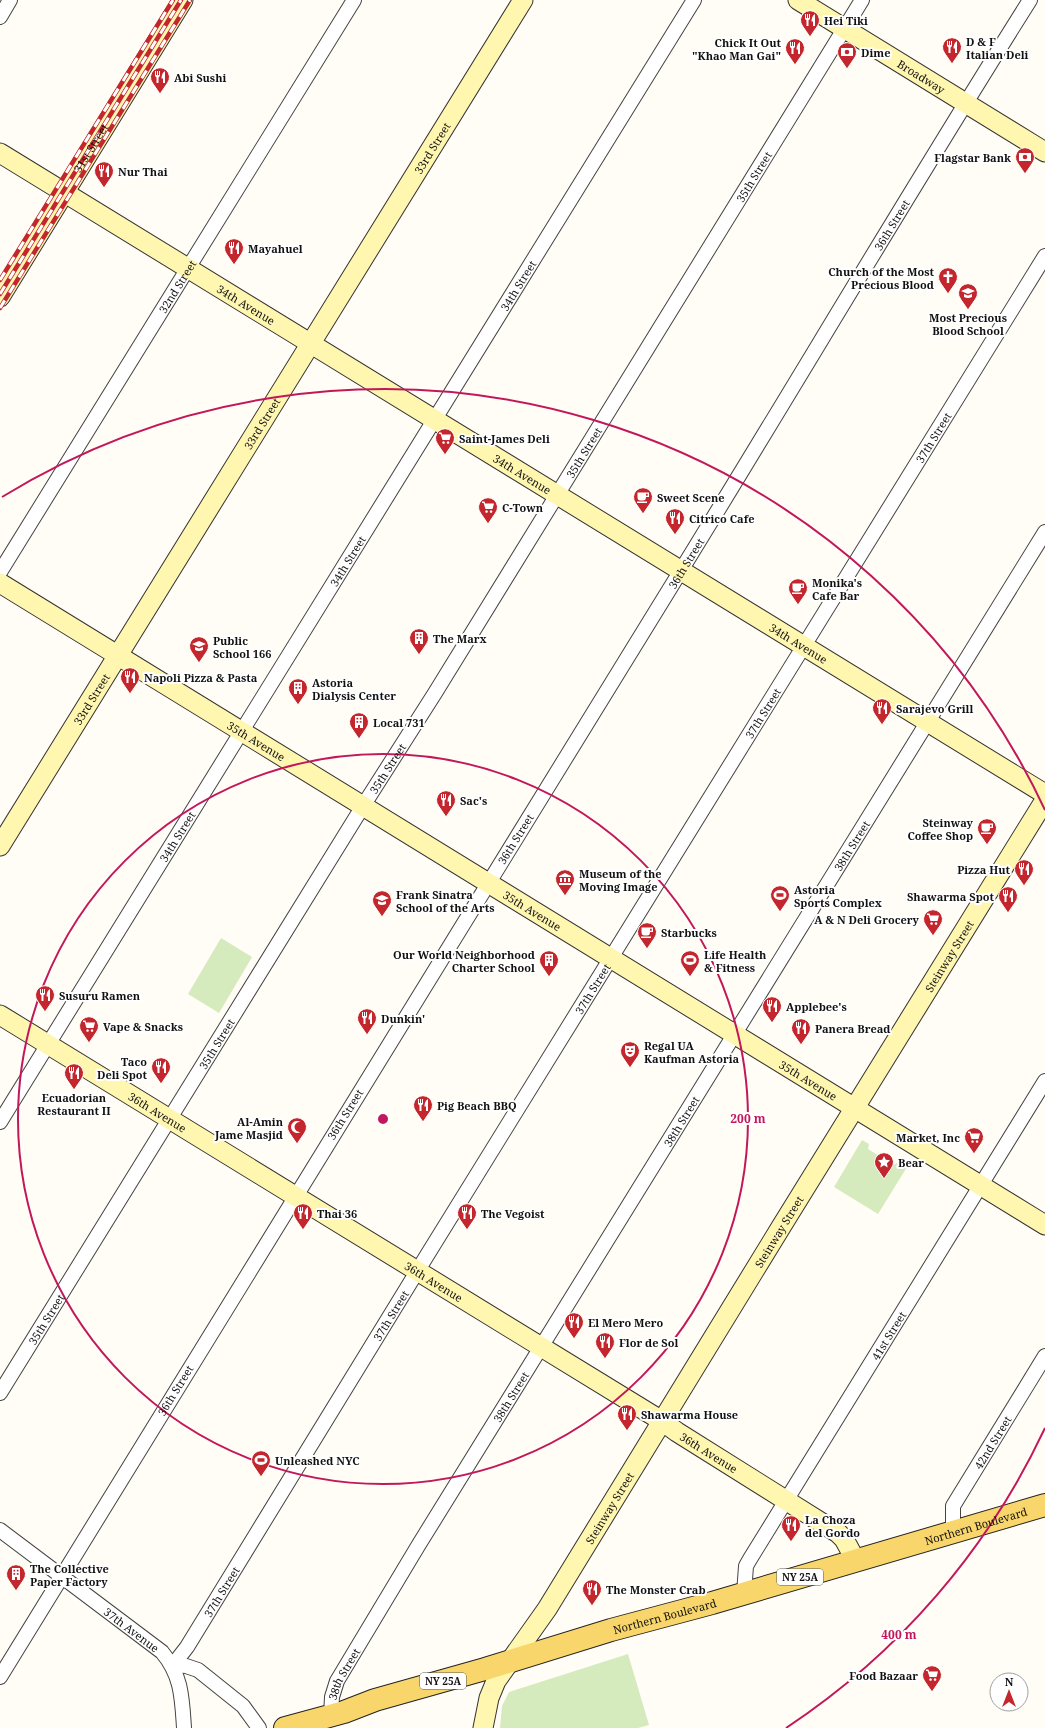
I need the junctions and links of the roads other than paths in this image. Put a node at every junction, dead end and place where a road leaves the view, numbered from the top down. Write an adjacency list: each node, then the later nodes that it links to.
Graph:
1 (10, 0): 9 (street)
2 (183, 0): 14 (street, 31st Street)
3 (354, 0): 16 (street, 32nd Street)
4 (522, 0): 18 (street, 33rd Street)
5 (694, 0): 19 (street, 34th Street)
6 (798, 0): 10 (street, Broadway)
7 (862, 0): 10 (street, 35th Street)
8 (1030, 0): 11 (street, 36th Street)
9 (0, 17)
10 (844, 29): 11 (street, Broadway); 20 (street, 35th Street)
11 (965, 103): 12 (street, Broadway); 22 (street, 36th Street)
12 (1045, 152)
13 (0, 153): 14 (street, 34th Avenue)
14 (65, 193): 16 (street, 34th Avenue); 17 (street, 31st Street)
15 (1045, 256): 25 (street, 37th Street)
16 (188, 268): 18 (street, 34th Avenue); 23 (street, 32nd Street)
17 (0, 297)
18 (310, 344): 19 (street, 34th Avenue); 26 (street, 33rd Street)
19 (434, 420): 20 (street, 34th Avenue); 28 (street, 34th Street)
20 (556, 494): 22 (street, 34th Avenue); 31 (street, 35th Street)
21 (1045, 532): 27 (street, 38th Street)
22 (681, 571): 25 (street, 34th Avenue); 33 (street, 36th Street)
23 (0, 572)
24 (0, 584): 26 (street, 35th Avenue)
25 (804, 646): 27 (street, 34th Avenue); 34 (street, 37th Street)
26 (118, 656): 28 (street, 35th Avenue); 32 (street, 33rd Street)
27 (928, 722): 29 (street, 34th Avenue); 36 (street, 38th Street)
28 (241, 732): 31 (street, 35th Avenue); 37 (street, 34th Street)
29 (1045, 794)
30 (1045, 800): 39 (street, Steinway Street)
31 (363, 806): 33 (street, 35th Avenue); 40 (street, 35th Street)
32 (0, 846)
33 (488, 883): 34 (street, 35th Avenue); 43 (street, 36th Street)
34 (611, 958): 36 (street, 35th Avenue); 45 (street, 37th Street)
35 (0, 1015): 37 (street, 36th Avenue)
36 (734, 1034): 39 (street, 35th Avenue); 46 (street, 38th Street)
37 (48, 1044): 40 (street, 36th Avenue); 41 (street, 34th Street)
38 (1045, 1081): 42 (street, 41st Street)
39 (854, 1108): 42 (street, 35th Avenue); 49 (street, Steinway Street)
40 (170, 1119): 43 (street, 36th Avenue); 48 (street, 35th Street)
41 (0, 1122)
42 (980, 1185): 44 (street, 35th Avenue); 50 (street, 41st Street)
43 (294, 1196): 45 (street, 36th Avenue); 55 (street, 36th Street)
44 (1045, 1225)
45 (417, 1271): 46 (street, 36th Avenue); 58 (street, 37th Street)
46 (541, 1347): 49 (street, 36th Avenue); 60 (street, 38th Street)
47 (1045, 1356): 53 (street, 42nd Street)
48 (0, 1393)
49 (662, 1421): 50 (street, 36th Avenue); 57 (street, Steinway Street)
50 (786, 1501): 54 (street, 36th Avenue); 56 (street, 41st Street)
51 (1045, 1505): 53 (main road, Northern Boulevard / NY 25A)
52 (0, 1530): 55 (street, 37th Avenue)
53 (953, 1532): 54 (main road, Northern Boulevard / NY 25A)
54 (856, 1561): 56 (main road, Northern Boulevard / NY 25A)
55 (62, 1575): 58 (street, 37th Avenue); 59 (street, 36th Street)
56 (744, 1594): 57 (main road, Northern Boulevard / NY 25A)
57 (510, 1661): 60 (main road, Northern Boulevard / NY 25A); 64 (street, Steinway Street)
58 (173, 1665): 61 (street); 62 (street)
59 (0, 1677)
60 (331, 1716): 63 (main road, Northern Boulevard / NY 25A)
61 (184, 1728)
62 (259, 1728)
63 (285, 1728)
64 (484, 1728)

